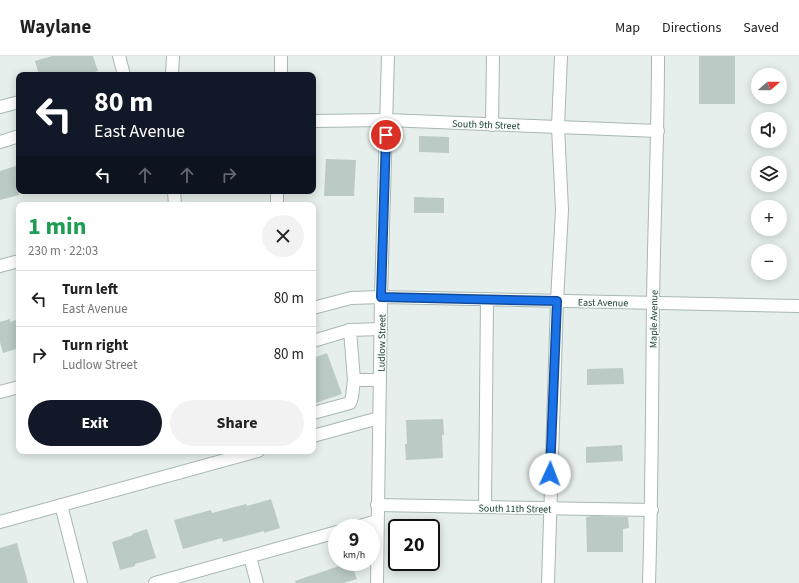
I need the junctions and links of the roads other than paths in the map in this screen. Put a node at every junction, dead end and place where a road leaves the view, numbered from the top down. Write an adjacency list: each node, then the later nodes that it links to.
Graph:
1 (119, 56): 8 (street)
2 (173, 56): 9 (street)
3 (281, 56): 10 (street)
4 (388, 56): 13 (street, Ludlow Street)
5 (493, 56): 15 (street)
6 (561, 56): 16 (street)
7 (658, 56): 17 (street, Maple Avenue)
8 (123, 72)
9 (172, 72)
10 (281, 72)
11 (16, 103): 12 (street)
12 (0, 107)
13 (387, 120): 14 (street, South 9th Street); 15 (street, South 9th Street); 22 (street, Ludlow Street)
14 (316, 122)
15 (492, 125): 16 (street, South 9th Street)
16 (558, 127): 17 (street, South 9th Street); 24 (street)
17 (658, 131): 25 (street, Maple Avenue)
18 (16, 137): 19 (street)
19 (0, 142)
20 (16, 262): 21 (street)
21 (0, 266)
22 (381, 297): 23 (street, East Avenue); 27 (street, East Avenue); 28 (street, Ludlow Street)
23 (487, 299): 24 (street, East Avenue); 41 (street)
24 (557, 301): 25 (street, East Avenue); 42 (street)
25 (653, 303): 26 (street, East Avenue); 43 (street, Maple Avenue)
26 (799, 306)
27 (316, 307)
28 (381, 328): 29 (street); 32 (street, Ludlow Street)
29 (350, 330): 30 (street); 31 (street)
30 (316, 340)
31 (354, 380): 32 (street); 35 (street)
32 (380, 380): 36 (street, Ludlow Street)
33 (16, 388): 34 (street)
34 (0, 392)
35 (316, 412)
36 (379, 418): 37 (street); 40 (street, Ludlow Street)
37 (316, 435)
38 (247, 454): 39 (street)
39 (61, 505): 45 (street); 49 (street)
40 (378, 505): 41 (street, South 11th Street); 44 (street, Ludlow Street)
41 (485, 507): 42 (street, South 11th Street)
42 (549, 508): 43 (street, South 11th Street); 53 (street)
43 (652, 510): 54 (street, Maple Avenue)
44 (377, 519)
45 (0, 522)
46 (328, 535): 47 (street)
47 (250, 557): 50 (street); 51 (street)
48 (377, 571): 52 (street, Ludlow Street)
49 (81, 583)
50 (155, 583)
51 (257, 583)
52 (377, 583)
53 (548, 583)
54 (649, 583)

